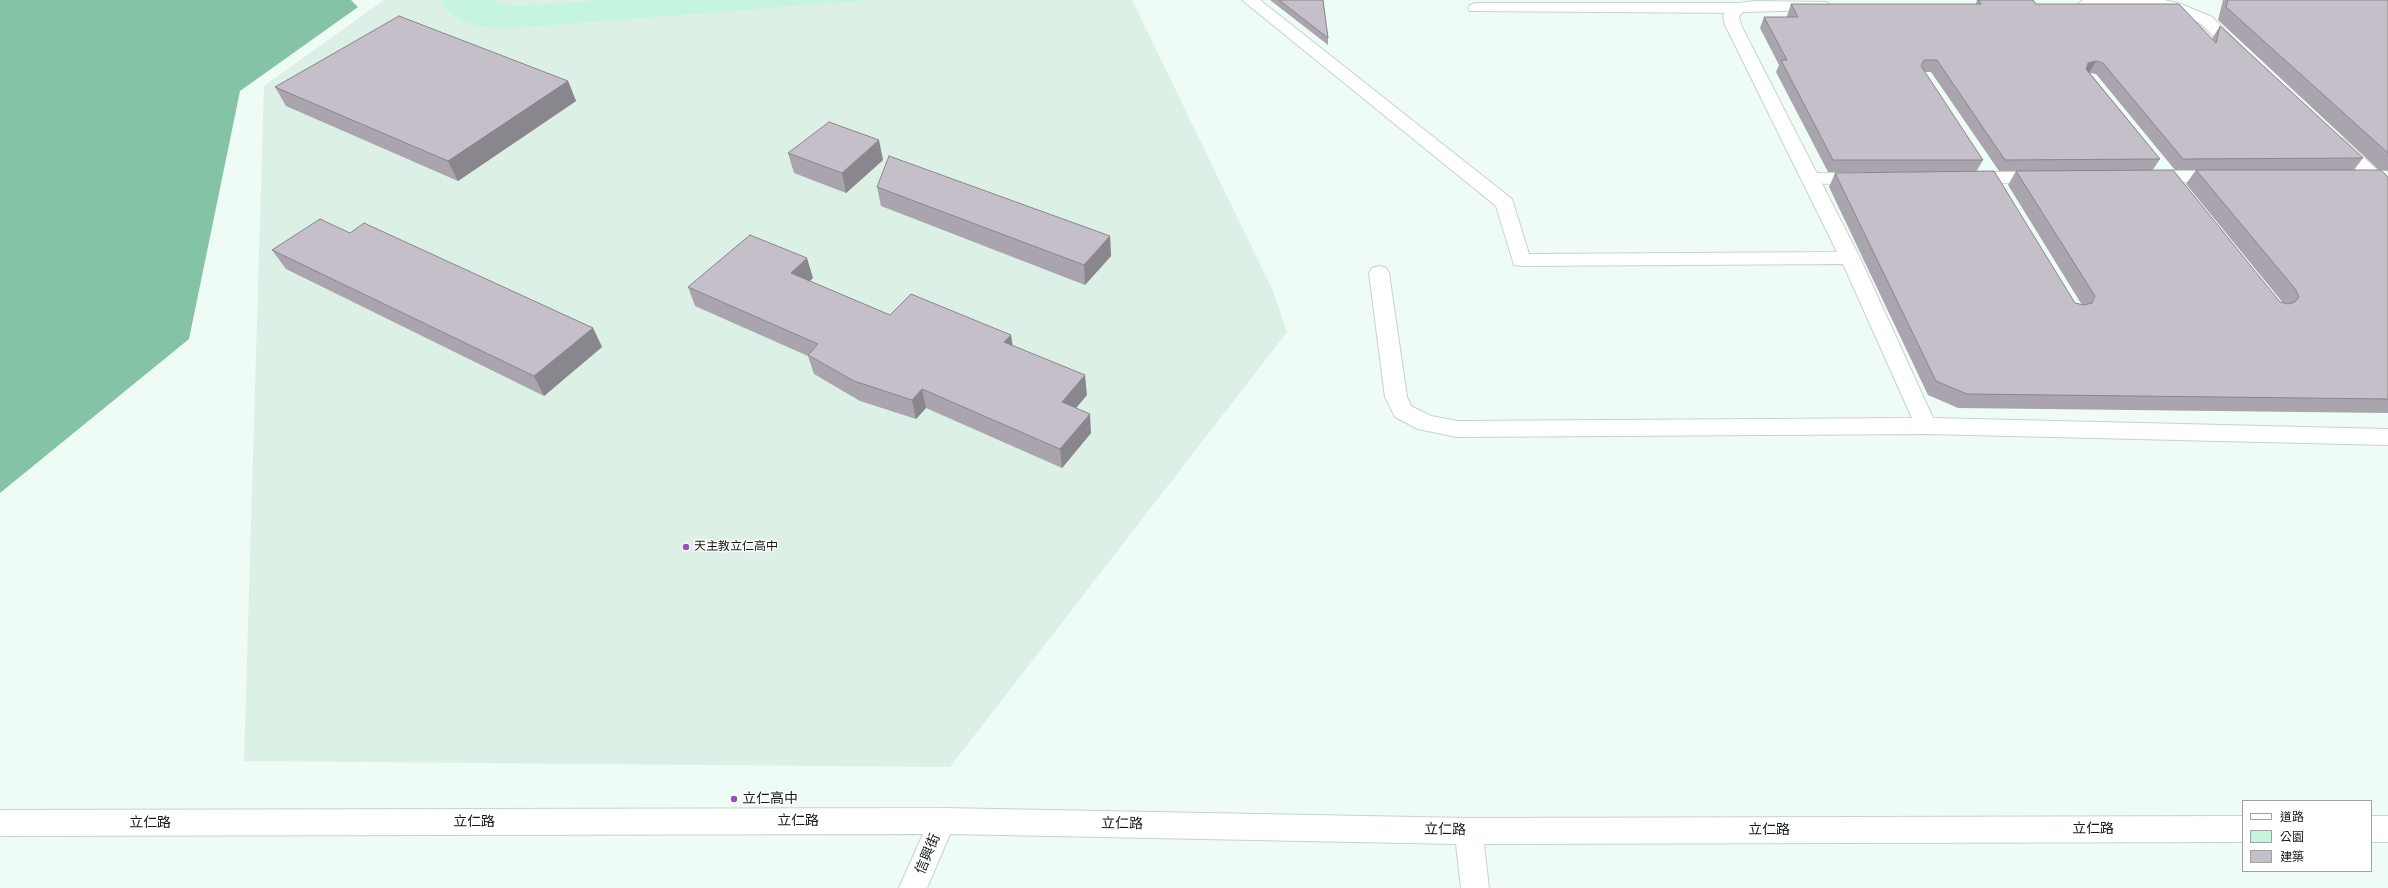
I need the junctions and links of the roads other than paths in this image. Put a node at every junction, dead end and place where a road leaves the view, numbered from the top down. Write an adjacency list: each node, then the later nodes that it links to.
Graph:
1 (1250, 0): 23 (street)
2 (2070, 4): 6 (street)
3 (1841, 5): 5 (street)
4 (1476, 8): 5 (street)
5 (1738, 8): 18 (street)
6 (2252, 64)
7 (2328, 134): 13 (street)
8 (1980, 159): 15 (street)
9 (2155, 159): 10 (street)
10 (2170, 177): 11 (street); 17 (street); 21 (street)
11 (2241, 177)
12 (2351, 177): 13 (street)
13 (2381, 177): 20 (street)
14 (1953, 178): 15 (street)
15 (1992, 178): 16 (street); 22 (street)
16 (2062, 178)
17 (2132, 178)
18 (1811, 179): 19 (street); 23 (street)
19 (1882, 179)
20 (2388, 190)
21 (2185, 195)
22 (2004, 198)
23 (1850, 258): 25 (street)
24 (1379, 273): 25 (street)
25 (1926, 426): 26 (street)
26 (2388, 437)
27 (942, 821): 28 (street, 立仁路); 32 (street, 立仁路); 33 (street, 信興街)
28 (0, 823)
29 (2242, 829): 32 (street, 立仁路)
30 (2372, 829): 31 (street)
31 (2388, 829)
32 (1470, 831): 34 (street)
33 (913, 888)
34 (1476, 888)

